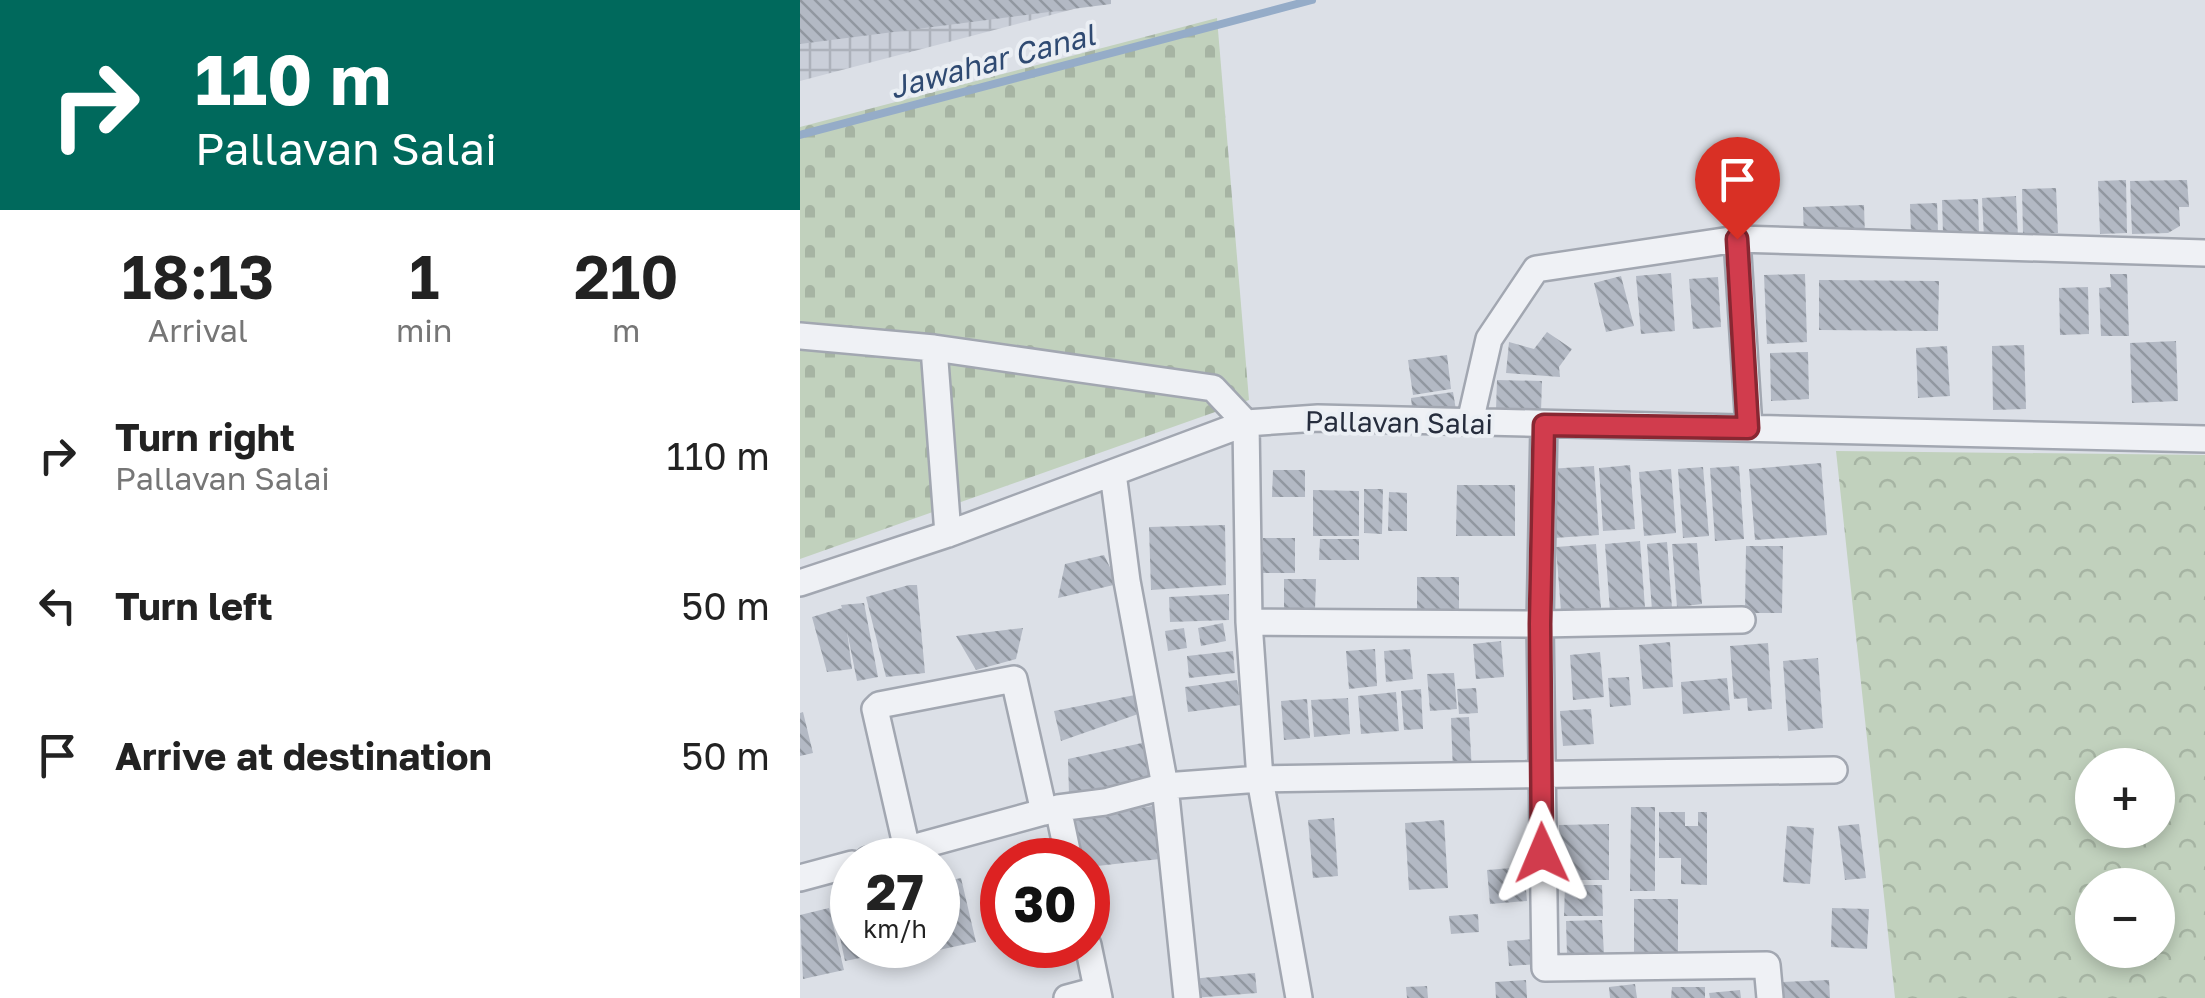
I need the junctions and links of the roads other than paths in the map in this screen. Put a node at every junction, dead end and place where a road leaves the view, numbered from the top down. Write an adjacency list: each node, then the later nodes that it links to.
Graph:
1 (1737, 239): 2 (street); 5 (street); 8 (street)
2 (2205, 254)
3 (800, 336): 4 (street)
4 (934, 348): 6 (street); 11 (street)
5 (1470, 422): 6 (street, Pallavan Salai); 7 (street, Pallavan Salai)
6 (1246, 423): 10 (street, Pallavan Salai); 14 (street)
7 (1544, 425): 8 (street, Pallavan Salai); 15 (street)
8 (1748, 428): 9 (street, Pallavan Salai)
9 (2205, 439)
10 (1113, 473): 11 (street, Pallavan Salai); 19 (street)
11 (948, 534): 12 (street, Pallavan Salai)
12 (800, 583)
13 (1742, 620): 15 (street)
14 (1249, 622): 15 (street); 18 (street)
15 (1540, 624): 17 (street)
16 (1834, 770): 17 (street)
17 (1541, 776): 18 (street); 31 (street)
18 (1260, 779): 19 (street); 30 (street)
19 (1165, 786): 20 (street); 29 (street)
20 (1051, 810): 21 (street); 22 (street); 23 (street)
21 (905, 838)
22 (948, 838)
23 (1061, 838)
24 (830, 870): 25 (street)
25 (800, 878)
26 (1093, 968): 27 (street)
27 (1098, 994): 28 (street)
28 (1067, 998)
29 (1188, 998)
30 (1299, 998)
31 (1770, 998)

